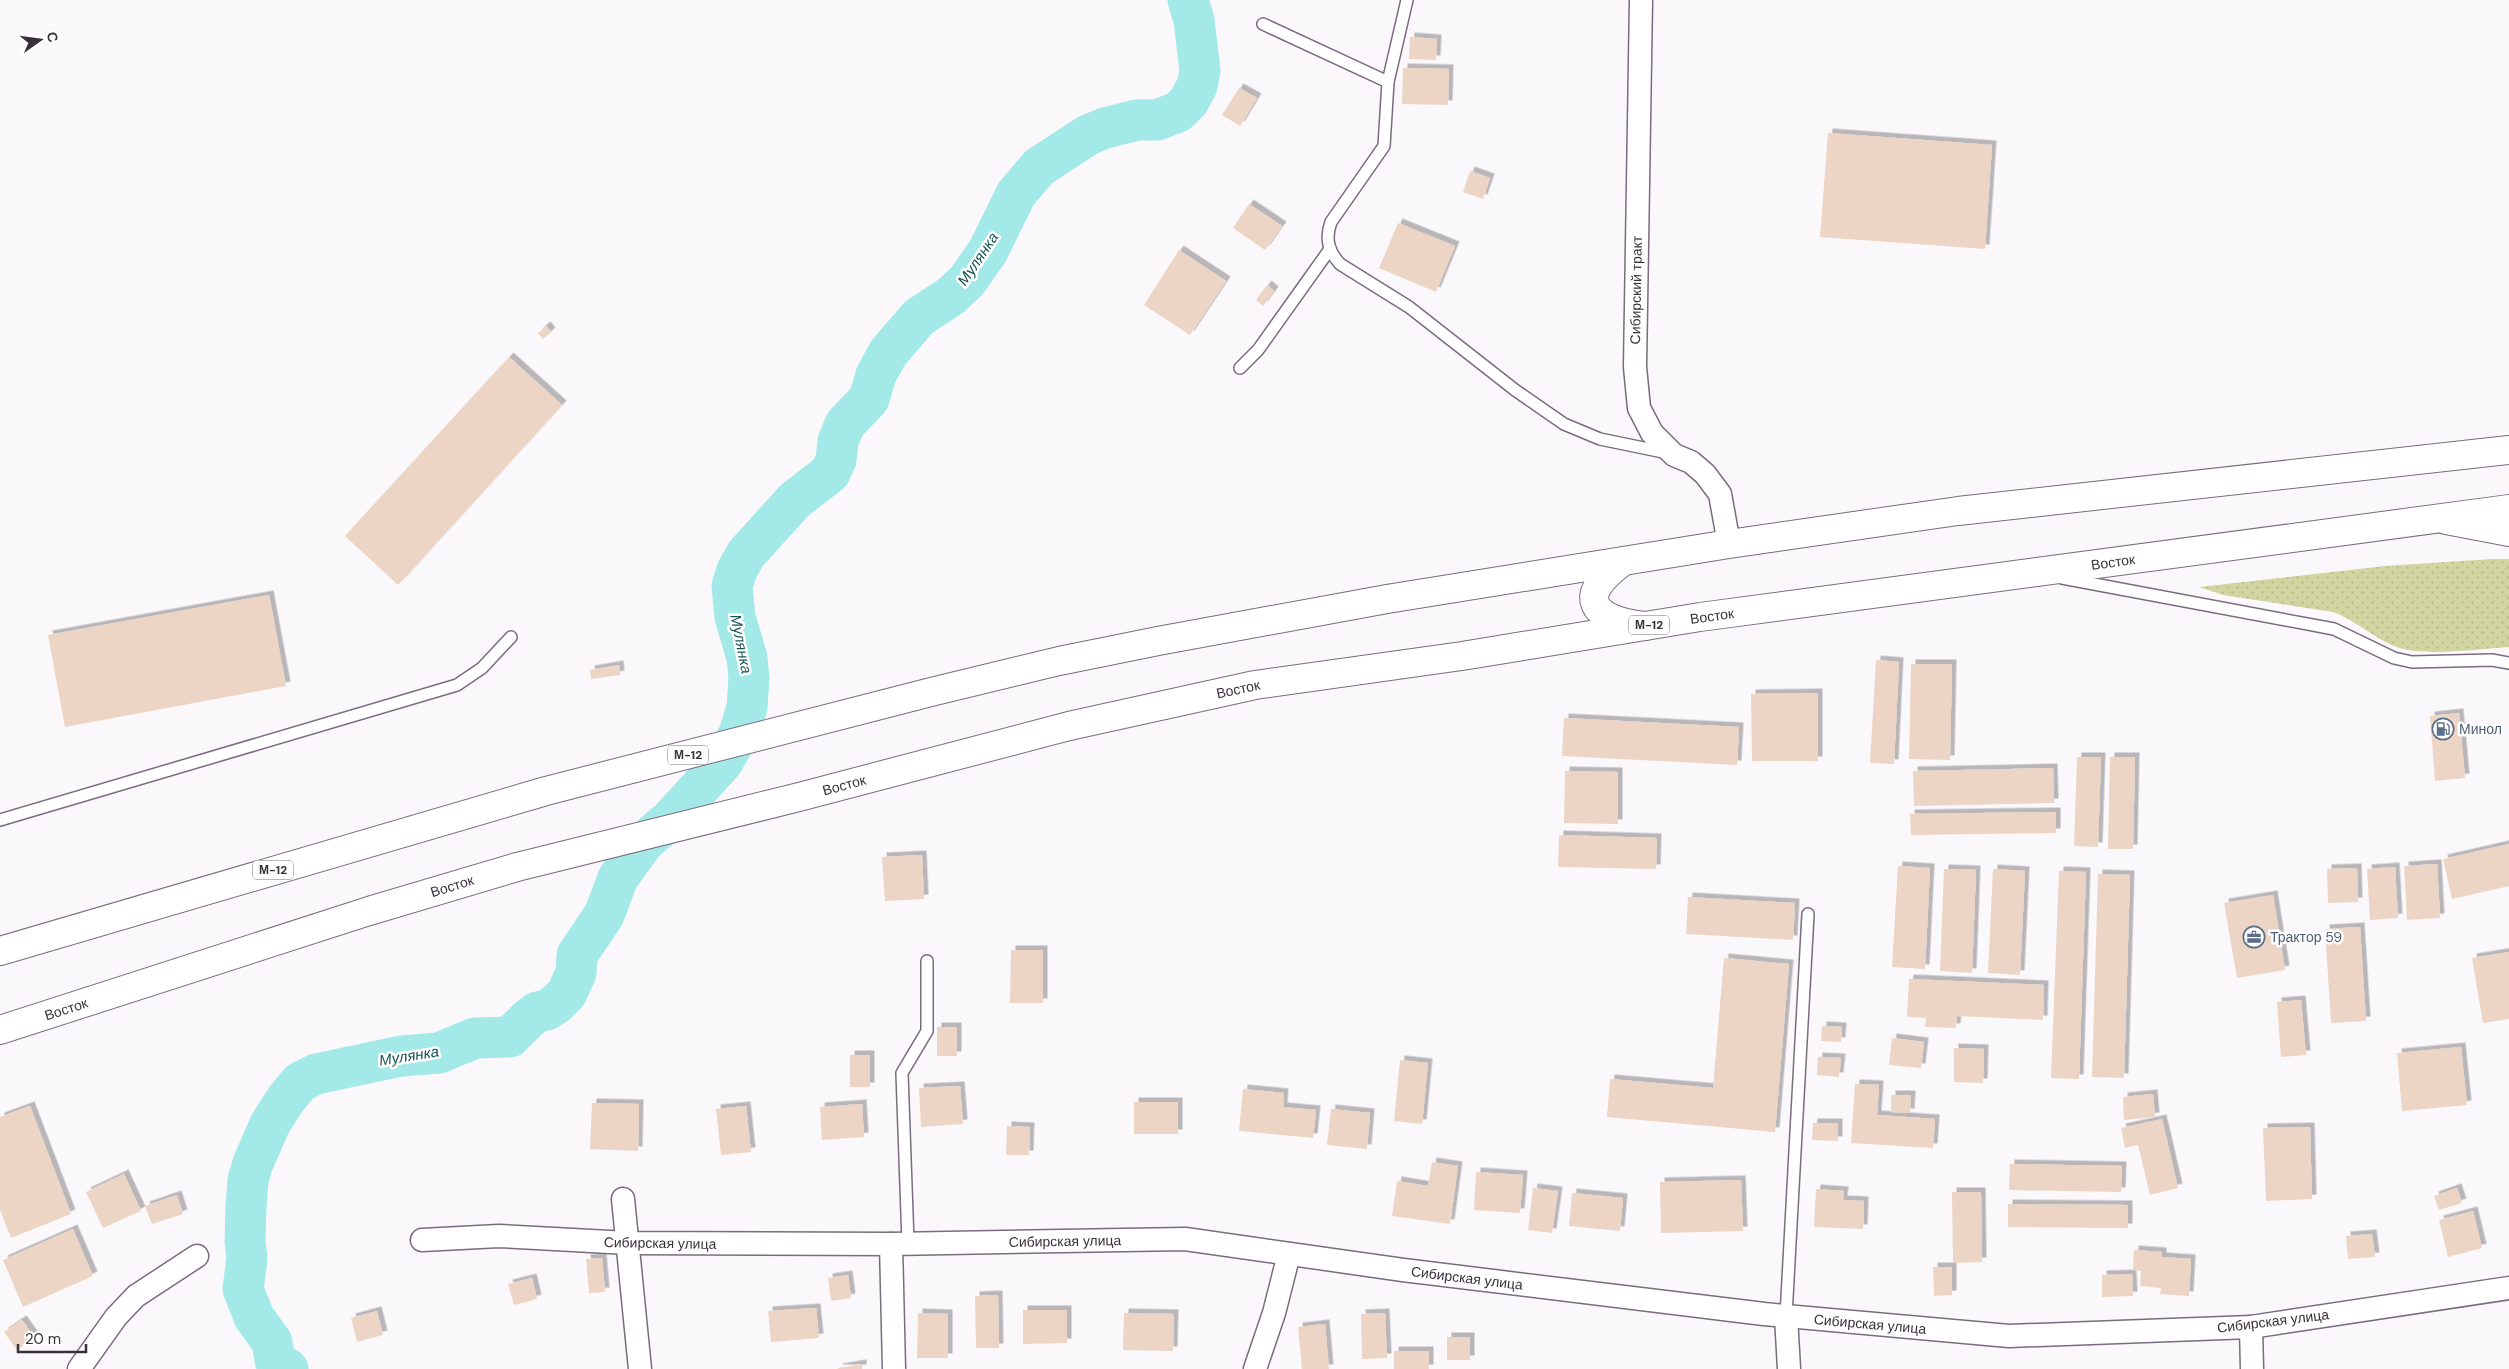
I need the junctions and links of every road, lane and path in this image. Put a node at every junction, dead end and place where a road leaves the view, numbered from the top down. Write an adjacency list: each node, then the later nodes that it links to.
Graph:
1 (1407, 0): 4 (lane)
2 (1641, 0): 8 (street, Сибирский тракт)
3 (1263, 24): 4 (lane)
4 (1388, 82): 5 (lane)
5 (1330, 249): 6 (lane); 8 (lane)
6 (1240, 368)
7 (2509, 450): 12 (main road, М-12)
8 (1674, 455): 12 (street, Сибирский тракт)
9 (2509, 509): 10 (main road, Восток / М-12)
10 (2435, 519): 11 (main road); 14 (main road, Восток / М-12)
11 (2509, 532)
12 (1729, 544): 13 (main road, М-12)
13 (1624, 561): 15 (main road); 20 (main road, М-12)
14 (2033, 572): 15 (main road, Восток / М-12); 17 (lane)
15 (1645, 626): 22 (main road, Восток / М-12)
16 (511, 637): 18 (lane)
17 (2509, 663)
18 (0, 820)
19 (1808, 914): 30 (lane)
20 (0, 951)
21 (927, 961): 25 (lane)
22 (0, 1030)
23 (623, 1199): 26 (street)
24 (422, 1240): 26 (street, Сибирская улица)
25 (900, 1243): 26 (street, Сибирская улица); 27 (street, Сибирская улица); 34 (street)
26 (628, 1244): 33 (street)
27 (1289, 1254): 30 (street, Сибирская улица); 35 (street)
28 (197, 1256): 32 (street)
29 (2509, 1288): 31 (street, Сибирская улица)
30 (1786, 1316): 31 (street, Сибирская улица); 36 (street)
31 (2250, 1327): 37 (street)
32 (79, 1369)
33 (640, 1369)
34 (894, 1369)
35 (1255, 1369)
36 (1789, 1369)
37 (2252, 1369)

